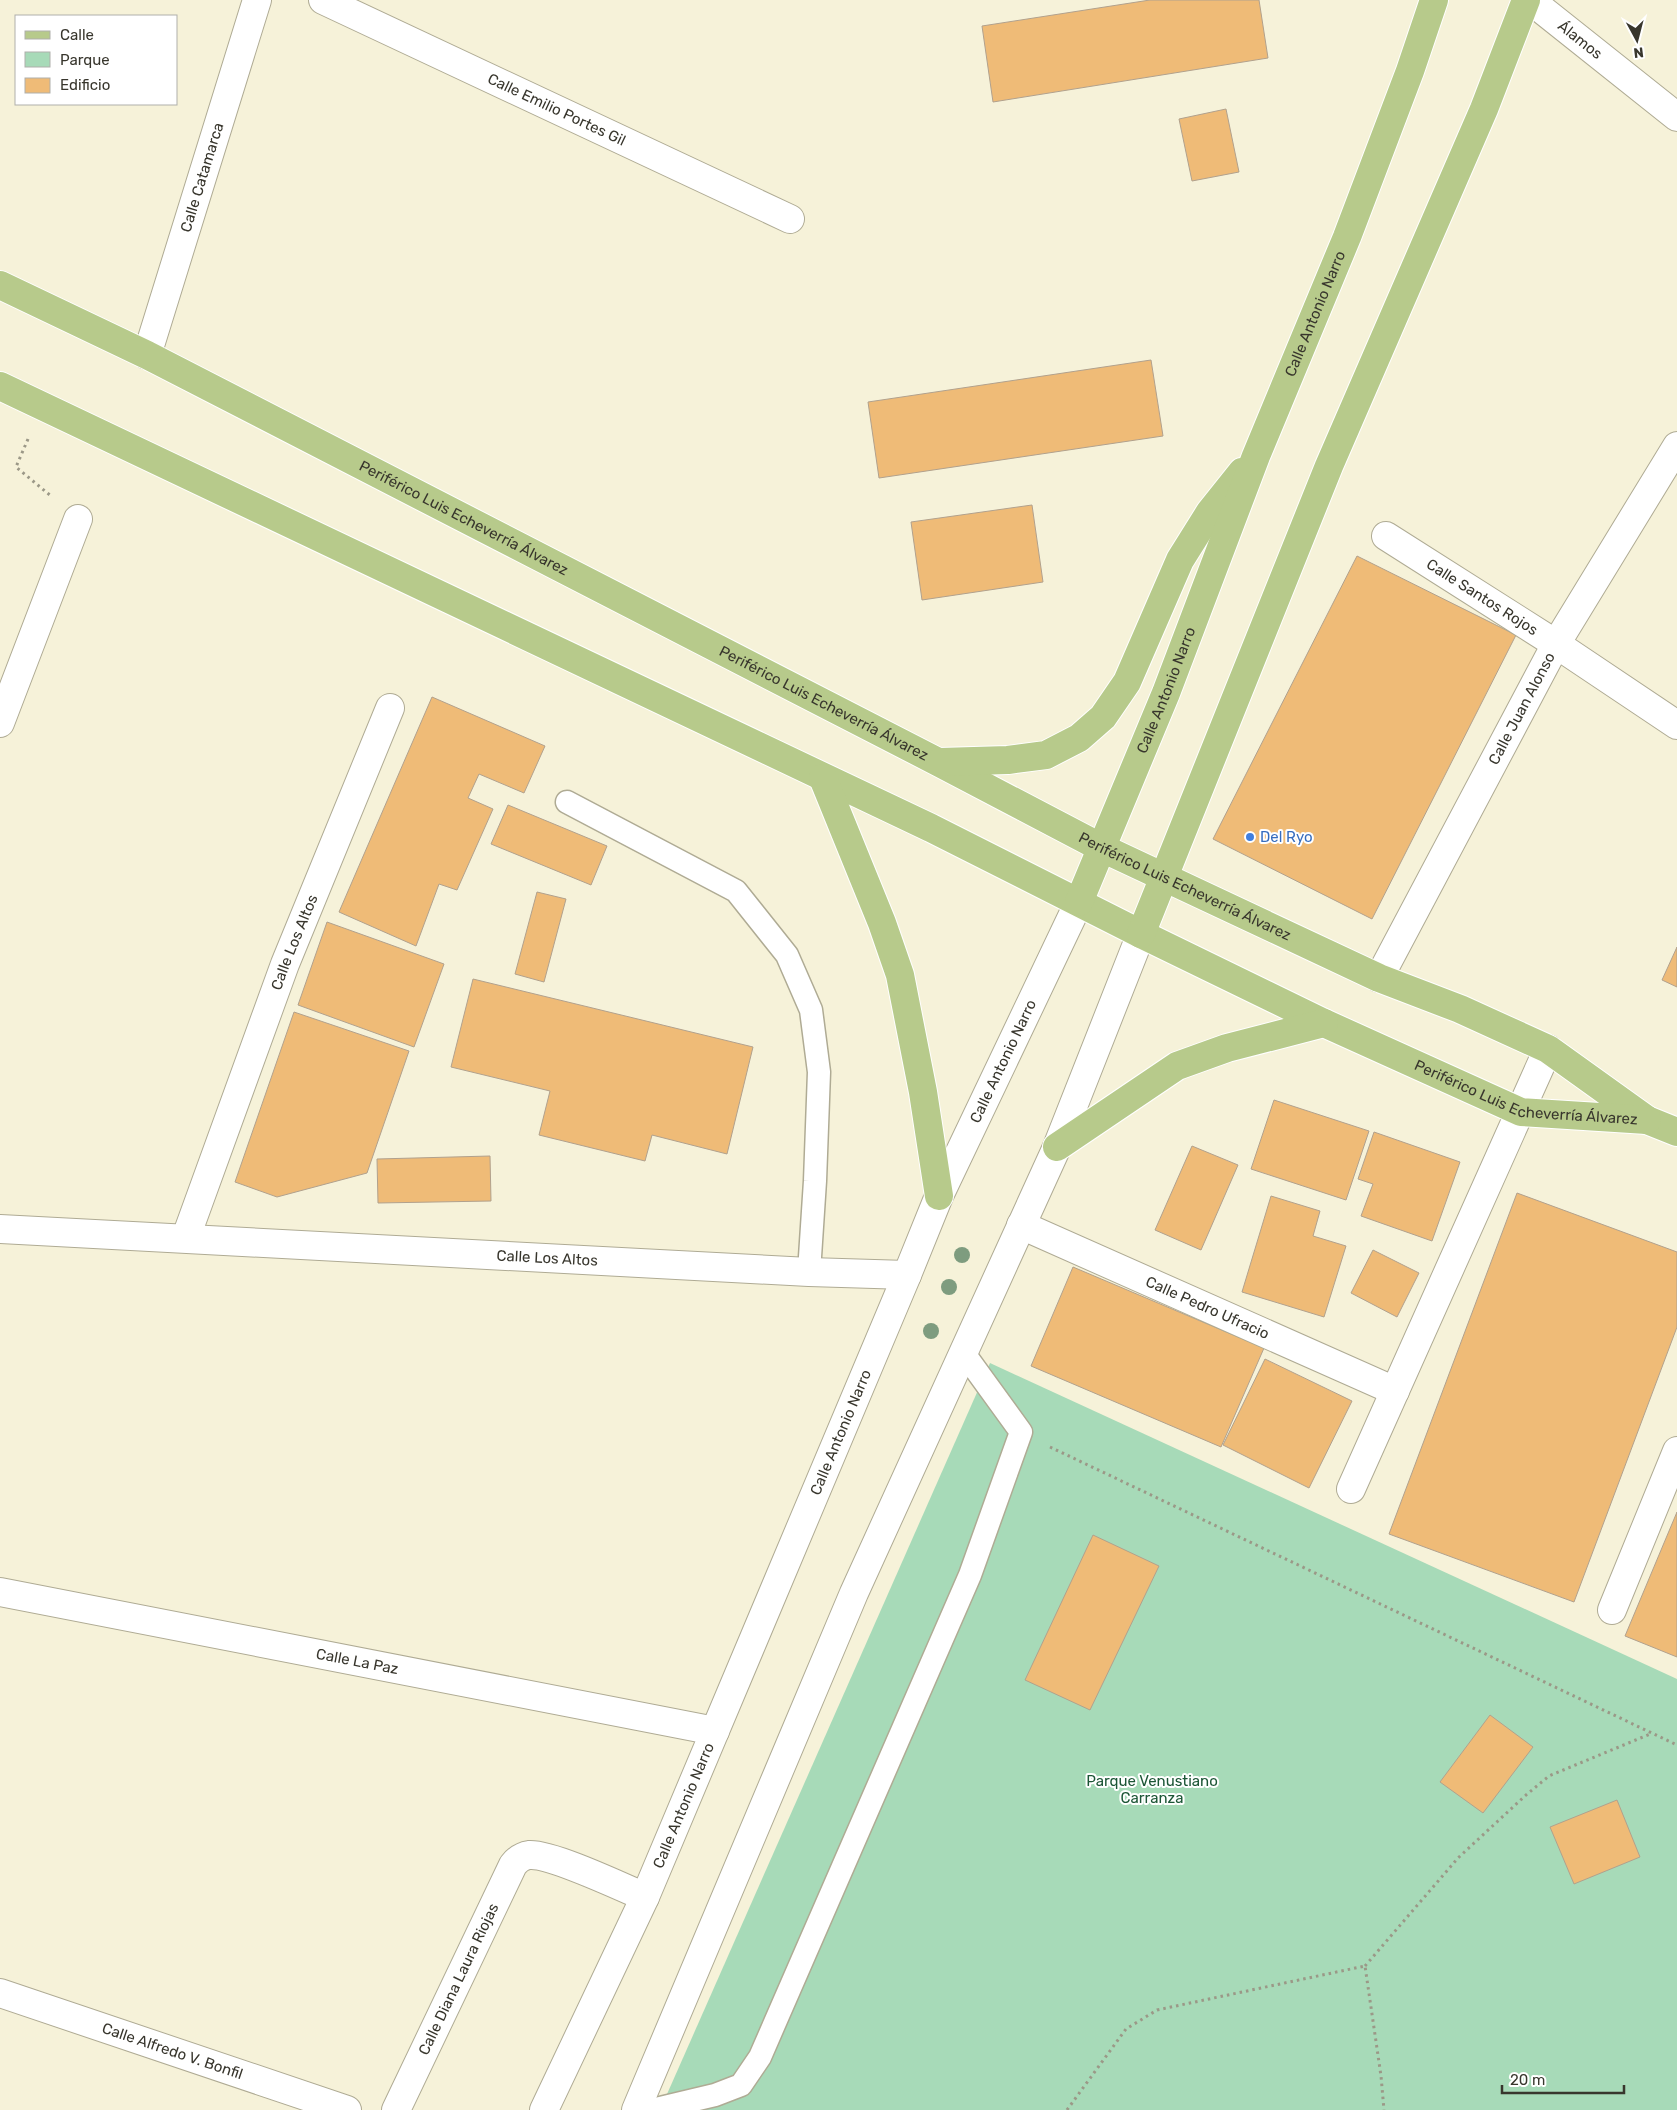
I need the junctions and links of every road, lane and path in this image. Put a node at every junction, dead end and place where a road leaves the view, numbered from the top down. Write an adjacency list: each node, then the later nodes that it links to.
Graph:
1 (257, 0): 8 (street, Calle Catamarca)
2 (323, 0): 6 (street, Calle Emilio Portes Gil)
3 (1434, 0): 12 (main road, Calle Antonio Narro)
4 (1528, 0): 5 (street, Álamos); 23 (main road)
5 (1677, 117)
6 (790, 219)
7 (0, 285): 8 (main road, Periférico Luis Echeverría Álvarez)
8 (147, 355): 19 (main road, Periférico Luis Echeverría Álvarez)
9 (0, 386): 10 (main road, Periférico Luis Echeverría Álvarez)
10 (42, 406): 13 (path); 20 (main road, Periférico Luis Echeverría Álvarez)
11 (1677, 446): 15 (street, Calle Juan Alonso)
12 (1256, 456): 19 (main road); 22 (main road, Calle Antonio Narro)
13 (78, 519): 17 (street)
14 (1386, 536): 15 (street, Calle Santos Rojos)
15 (1556, 644): 18 (street, Calle Santos Rojos); 26 (street, Calle Juan Alonso)
16 (390, 708): 36 (street, Calle Los Altos)
17 (0, 723)
18 (1677, 725)
19 (938, 762): 22 (main road, Periférico Luis Echeverría Álvarez)
20 (824, 778): 24 (main road, Periférico Luis Echeverría Álvarez); 33 (main road)
21 (567, 802): 37 (lane)
22 (1102, 848): 23 (main road, Periférico Luis Echeverría Álvarez); 24 (main road, Calle Antonio Narro)
23 (1164, 876): 25 (main road); 26 (main road, Periférico Luis Echeverría Álvarez)
24 (1079, 902): 25 (main road, Periférico Luis Echeverría Álvarez); 33 (street, Calle Antonio Narro)
25 (1141, 934): 27 (main road, Periférico Luis Echeverría Álvarez); 32 (street)
26 (1380, 978): 28 (main road, Periférico Luis Echeverría Álvarez)
27 (1324, 1023): 29 (main road, Periférico Luis Echeverría Álvarez); 32 (main road)
28 (1548, 1049): 29 (street); 30 (main road, Periférico Luis Echeverría Álvarez)
29 (1521, 1112): 30 (main road, Periférico Luis Echeverría Álvarez); 40 (street)
30 (1647, 1120): 31 (main road, Periférico Luis Echeverría Álvarez)
31 (1677, 1132)
32 (1057, 1147): 34 (street)
33 (939, 1196): 38 (street, Calle Antonio Narro)
34 (1021, 1225): 39 (street); 40 (street, Calle Pedro Ufracio)
35 (0, 1229): 36 (street, Calle Los Altos)
36 (186, 1237): 37 (street, Calle Los Altos)
37 (809, 1272): 38 (street, Calle Los Altos)
38 (908, 1276): 46 (street, Calle Antonio Narro)
39 (963, 1352): 41 (lane); 55 (street)
40 (1395, 1391): 43 (street)
41 (1021, 1432): 47 (path); 56 (lane)
42 (1677, 1451): 45 (street)
43 (1351, 1489)
44 (0, 1592): 46 (street, Calle La Paz)
45 (1612, 1610)
46 (715, 1731): 49 (street, Calle Antonio Narro)
47 (1651, 1734): 48 (path); 50 (path)
48 (1677, 1746)
49 (645, 1897): 53 (street, Calle Diana Laura Riojas); 54 (street, Calle Antonio Narro)
50 (1365, 1966): 57 (path); 58 (path)
51 (0, 1993): 52 (street, Calle Alfredo V. Bonfil)
52 (347, 2110)
53 (396, 2110)
54 (544, 2110)
55 (636, 2110)
56 (652, 2110)
57 (1067, 2110)
58 (1384, 2110)

